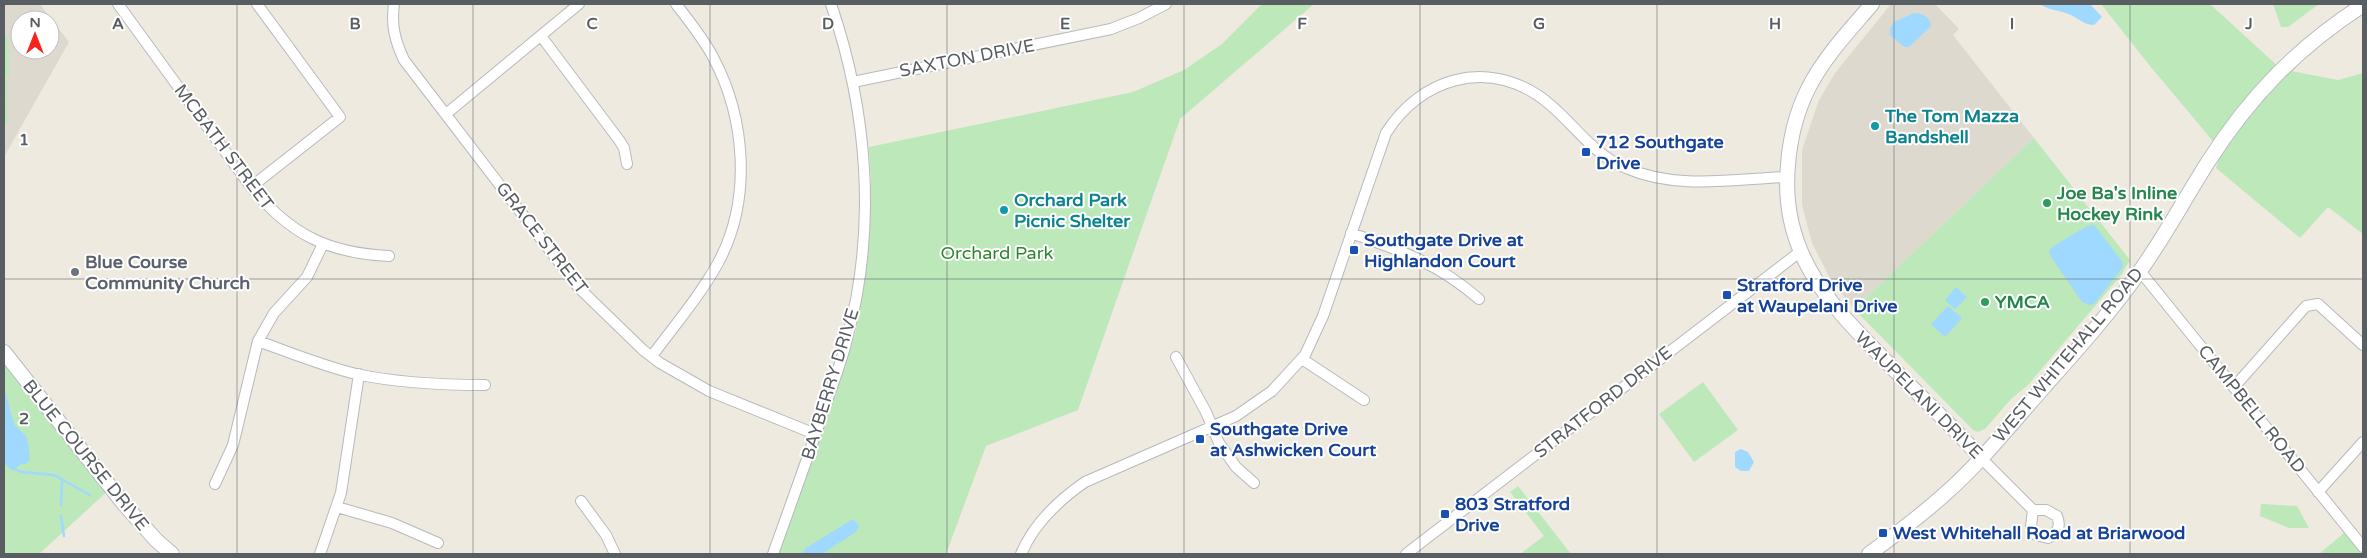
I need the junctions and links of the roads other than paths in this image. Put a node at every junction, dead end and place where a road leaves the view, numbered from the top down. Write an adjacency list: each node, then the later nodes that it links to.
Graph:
1 (118, 4): 15 (street, MCBATH STREET)
2 (257, 4): 15 (street)
3 (394, 4): 12 (street, GRACE STREET)
4 (580, 4): 10 (street)
5 (676, 4): 25 (street)
6 (831, 4): 11 (street, BAYBERRY DRIVE)
7 (1166, 4): 11 (street, SAXTON DRIVE)
8 (1872, 4): 14 (main road, WAUPELANI DRIVE)
9 (2363, 5): 20 (main road, WEST WHITEHALL ROAD)
10 (541, 36): 12 (street); 13 (street)
11 (853, 82): 33 (street, BAYBERRY DRIVE)
12 (446, 114): 25 (street, GRACE STREET)
13 (627, 164)
14 (1787, 177): 16 (street); 18 (main road, WAUPELANI DRIVE)
15 (251, 187): 17 (street, MCBATH STREET)
16 (1351, 234): 21 (street); 27 (street)
17 (323, 244): 19 (street, MCBATH STREET); 22 (street)
18 (1801, 251): 35 (main road, WAUPELANI DRIVE); 49 (street, STRATFORD DRIVE)
19 (389, 256)
20 (2140, 271): 30 (street, CAMPBELL ROAD); 35 (main road, WEST WHITEHALL ROAD)
21 (1479, 299)
22 (258, 341): 28 (street); 37 (street)
23 (2363, 344): 30 (street)
24 (4, 352): 44 (main road, BLUE COURSE DRIVE)
25 (652, 356): 33 (street, GRACE STREET)
26 (1176, 357): 32 (street)
27 (1304, 357): 31 (street); 32 (street)
28 (359, 374): 29 (street); 40 (street)
29 (485, 385)
30 (2235, 386): 38 (street, CAMPBELL ROAD)
31 (1364, 400)
32 (1212, 427): 36 (street); 48 (street)
33 (815, 434): 47 (street, BAYBERRY DRIVE)
34 (2363, 442): 38 (street)
35 (1981, 458): 41 (street, WAUPELANI DRIVE); 50 (main road, WEST WHITEHALL ROAD)
36 (1254, 483)
37 (215, 484)
38 (2318, 492): 43 (street, CAMPBELL ROAD)
39 (581, 501): 46 (street)
40 (337, 507): 42 (street); 45 (street)
41 (2033, 510)
42 (438, 543)
43 (2363, 547)
44 (172, 554)
45 (320, 554)
46 (614, 554)
47 (773, 554)
48 (1021, 554)
49 (1406, 554)
50 (1869, 554)

